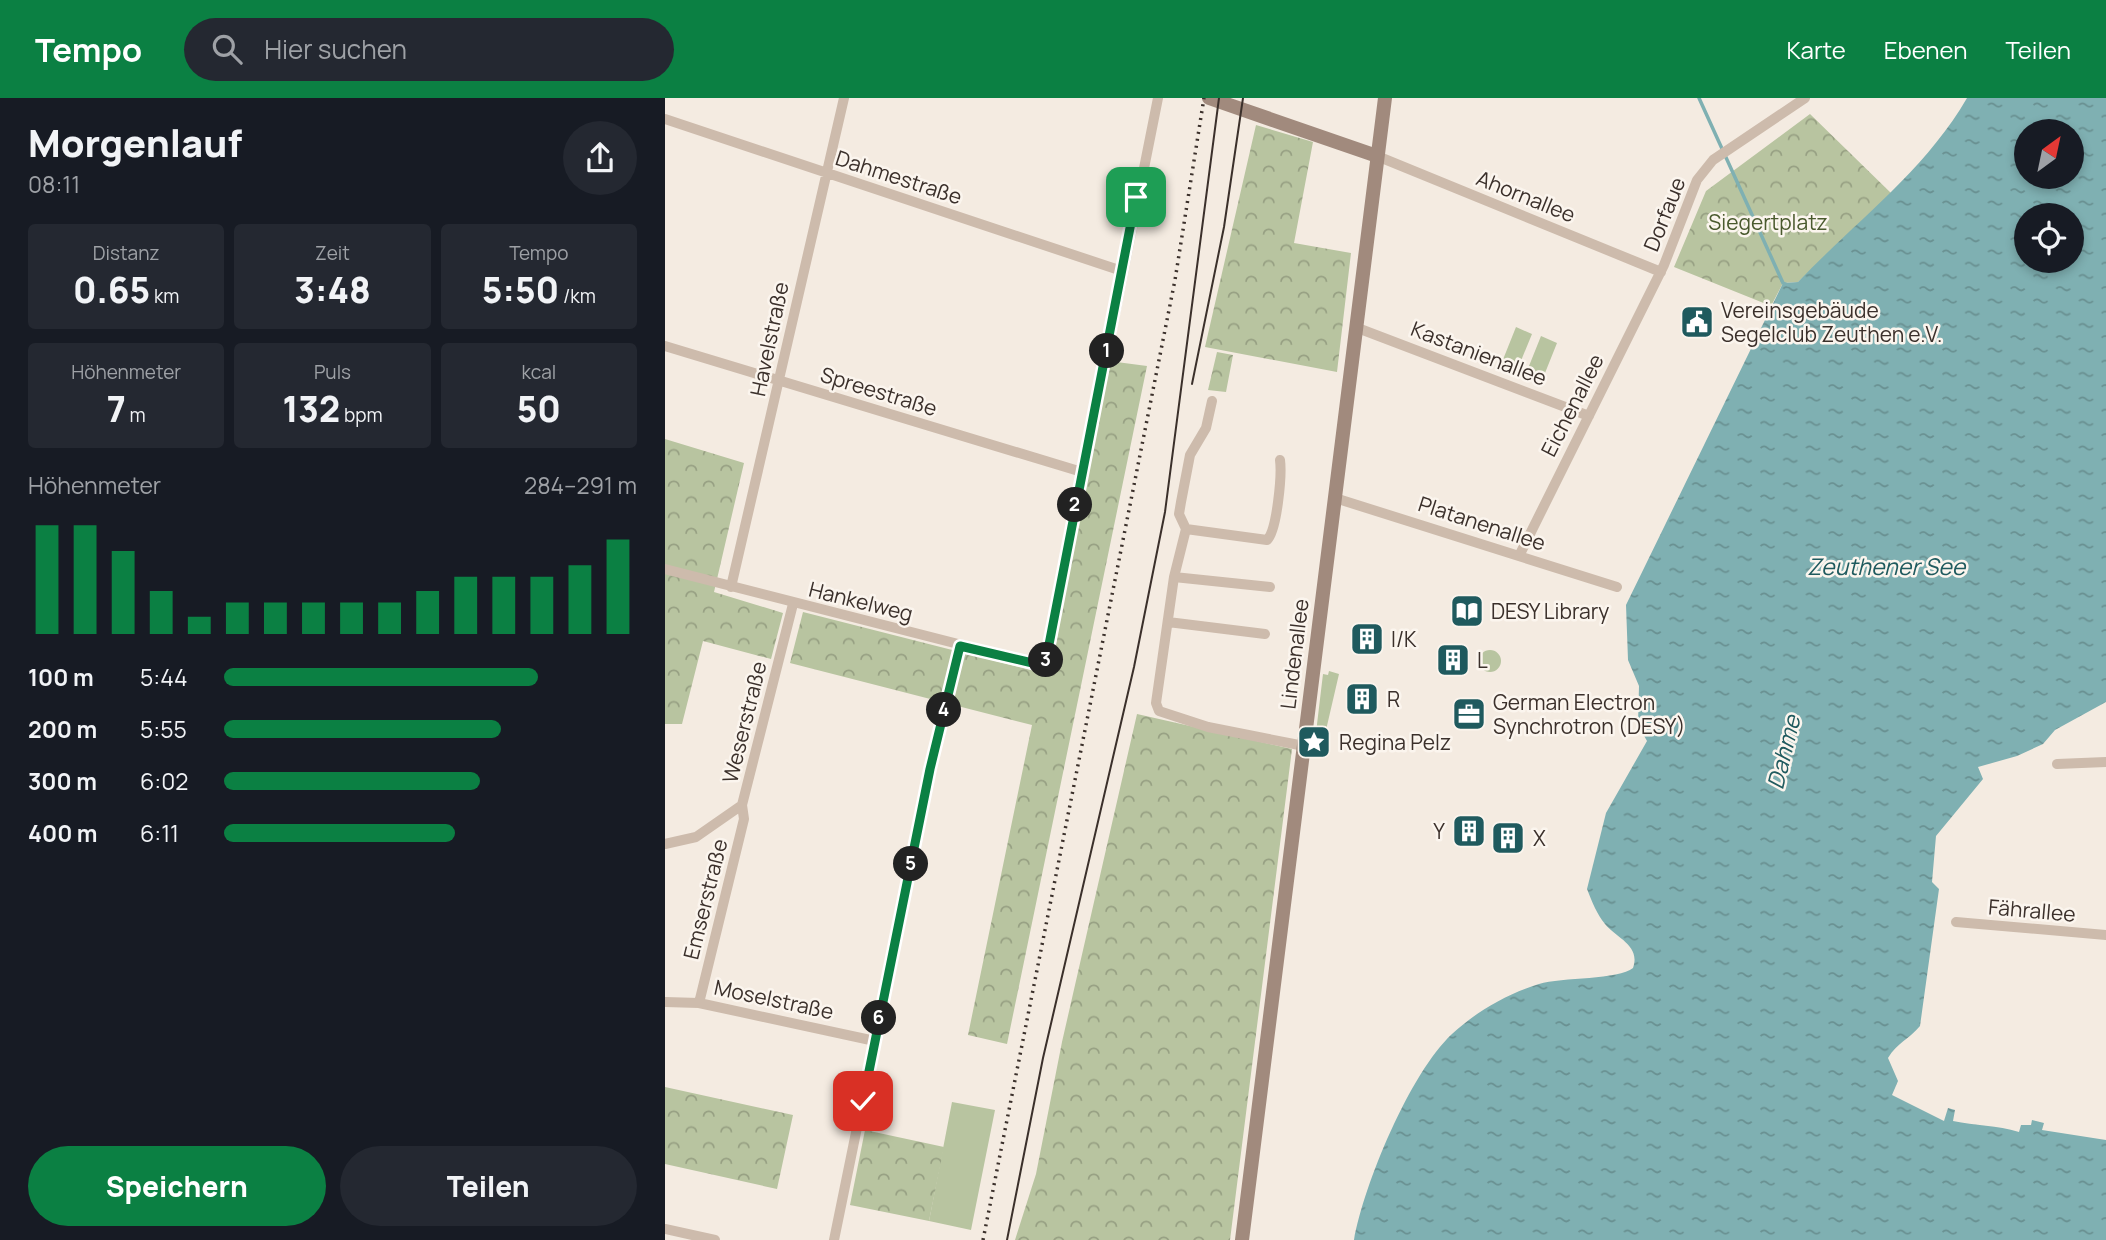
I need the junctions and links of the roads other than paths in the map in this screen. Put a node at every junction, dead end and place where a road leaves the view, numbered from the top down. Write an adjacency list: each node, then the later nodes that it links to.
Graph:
1 (845, 98): 8 (street, Havelstraße)
2 (1158, 98): 9 (street)
3 (1209, 98): 7 (main road)
4 (1385, 98): 7 (main road, Lindenallee)
5 (1805, 98): 10 (street, Dorfaue)
6 (665, 119): 8 (street, Dahmestraße)
7 (1377, 156): 10 (street, Ahornallee); 11 (main road, Lindenallee)
8 (826, 173): 9 (street, Dahmestraße); 13 (street, Havelstraße)
9 (1122, 271): 17 (street)
10 (1661, 272): 15 (street, Eichenallee)
11 (1355, 327): 15 (street, Kastanienallee); 18 (main road, Lindenallee)
12 (665, 346): 13 (street, Spreestraße)
13 (779, 381): 17 (street, Spreestraße); 23 (street, Havelstraße)
14 (1212, 401): 19 (street)
15 (1589, 416): 20 (street, Eichenallee)
16 (1280, 460): 19 (street)
17 (1082, 472): 29 (street, Hankelweg)
18 (1335, 498): 20 (street, Platanenallee); 30 (main road, Lindenallee)
19 (1186, 529): 22 (street)
20 (1519, 556): 25 (street, Platanenallee)
21 (665, 569): 23 (street, Hankelweg)
22 (1174, 577): 24 (street); 27 (street)
23 (731, 587): 26 (street, Hankelweg)
24 (1270, 587)
25 (1617, 587)
26 (793, 604): 29 (street, Hankelweg); 33 (street, Weserstraße)
27 (1168, 622): 28 (street); 30 (street)
28 (1265, 634)
29 (960, 646): 39 (street)
30 (1304, 746): 44 (main road, Lindenallee)
31 (2106, 762): 32 (street)
32 (2057, 764)
33 (742, 805): 34 (street, Weserstraße); 38 (street, Emserstraße)
34 (665, 844)
35 (1956, 922): 36 (street, Fährallee)
36 (2106, 935)
37 (665, 1002): 38 (street, Moselstraße)
38 (699, 1003): 39 (street, Moselstraße)
39 (875, 1041): 43 (street)
40 (665, 1229): 41 (street)
41 (698, 1238): 42 (street)
42 (715, 1240)
43 (834, 1240)
44 (1243, 1240)

